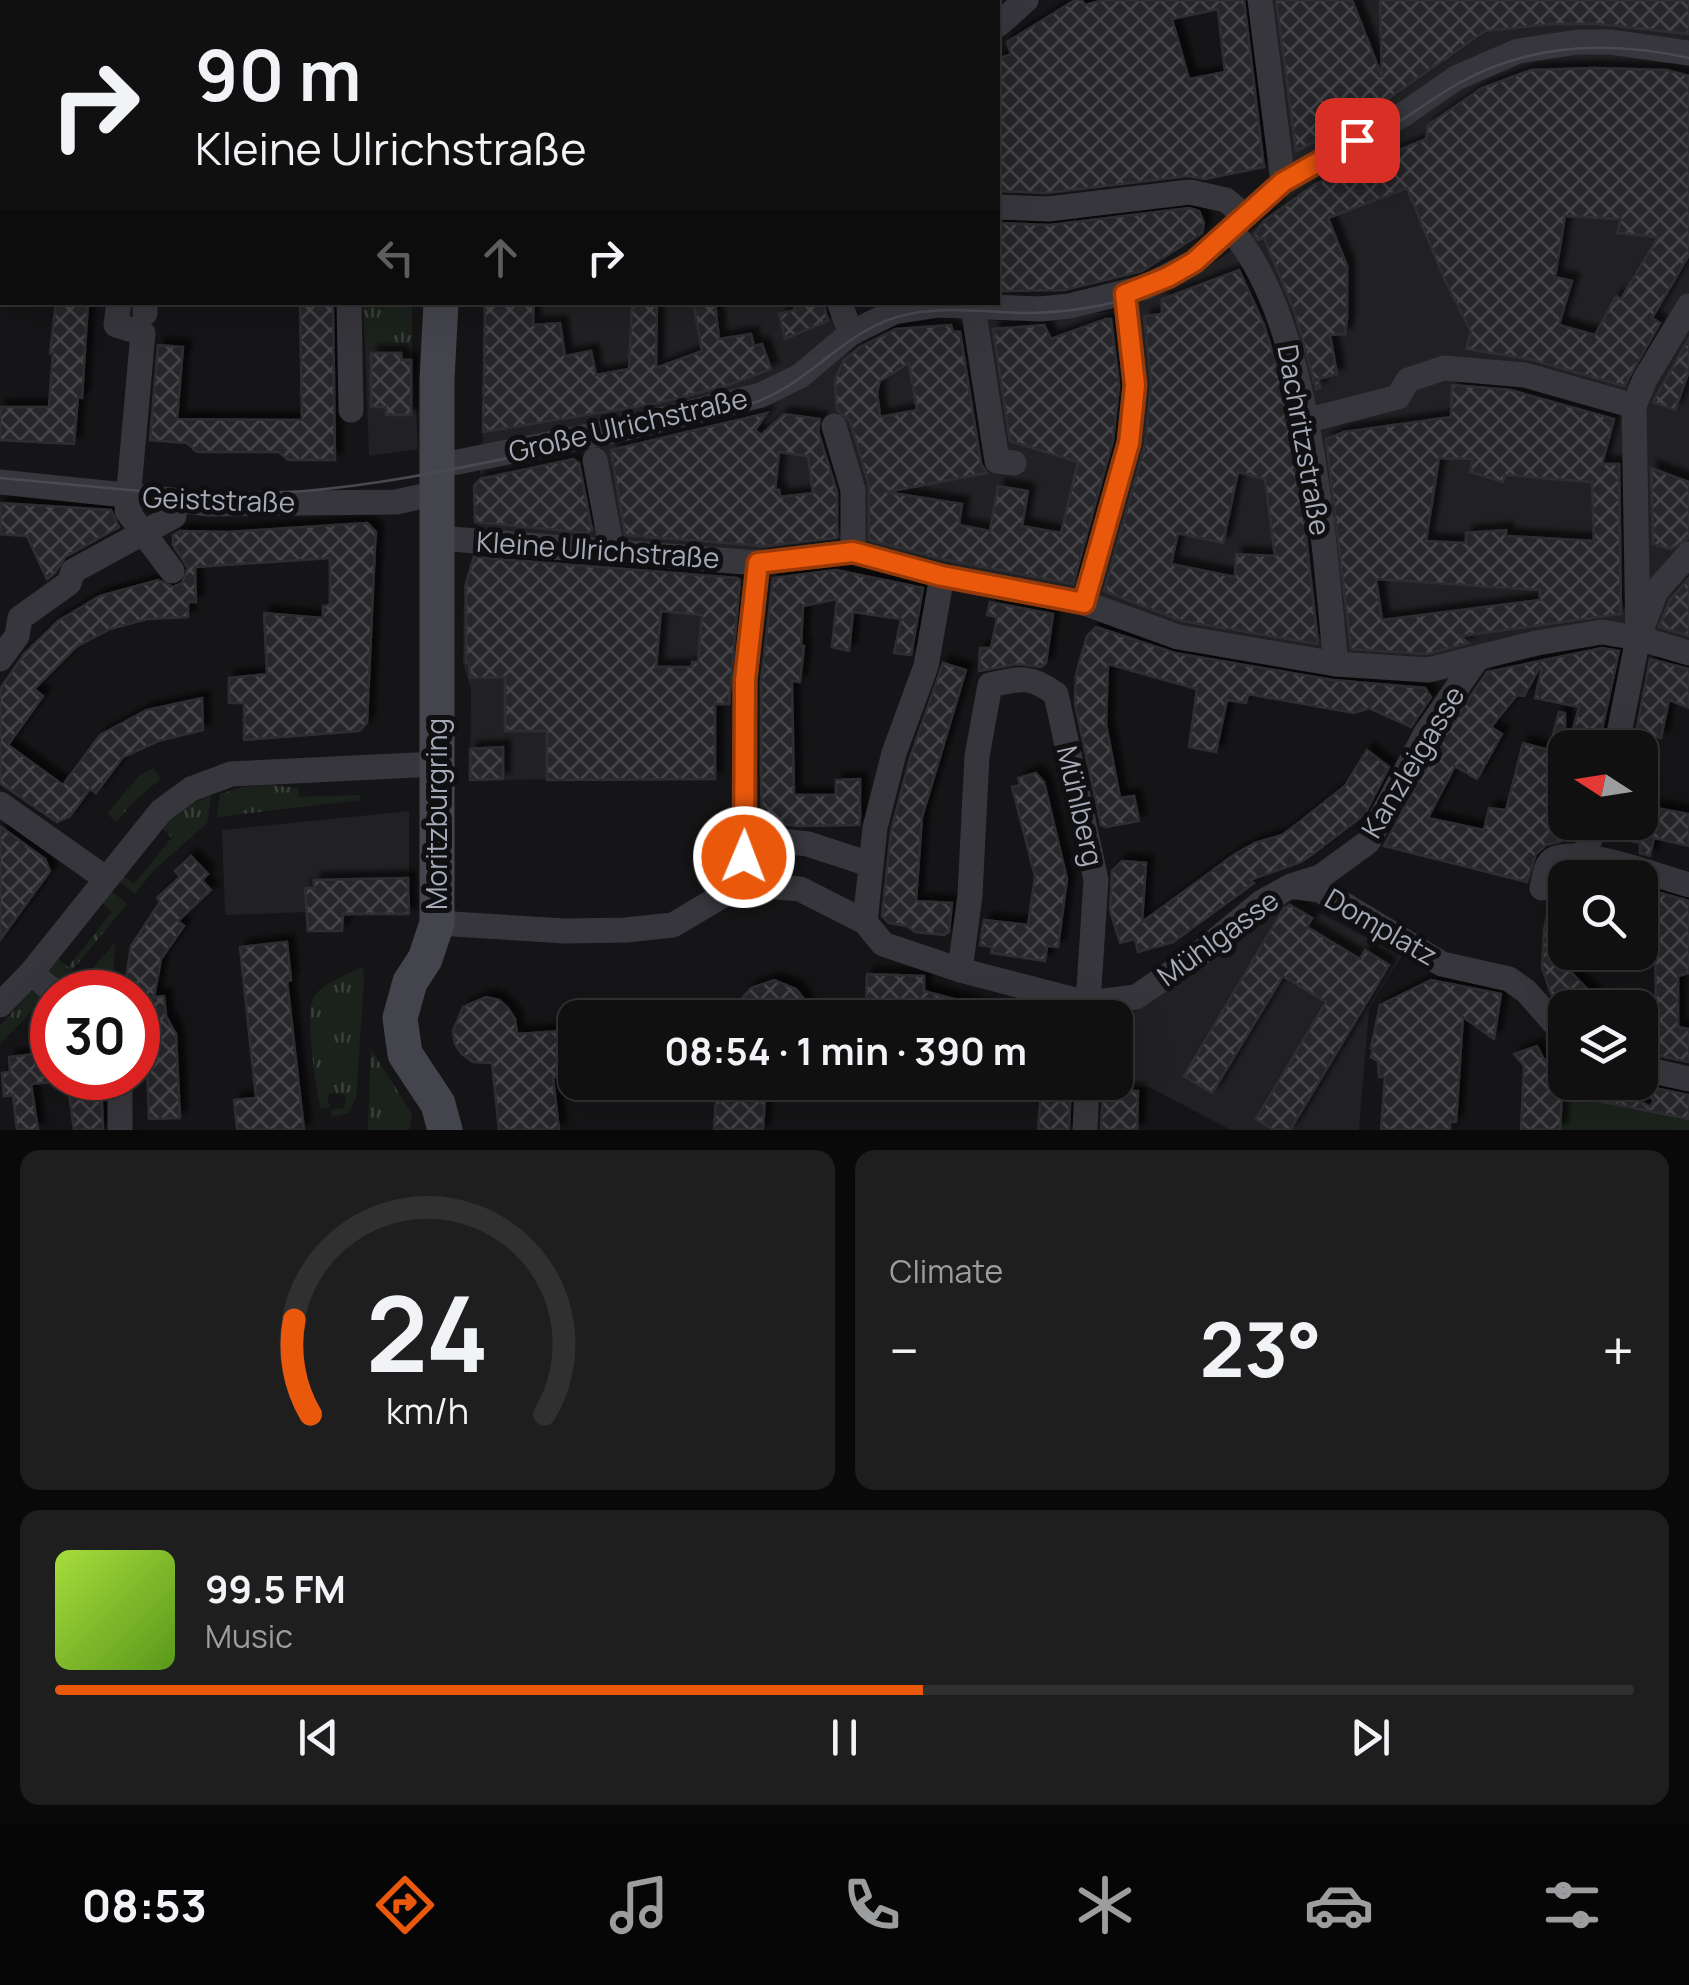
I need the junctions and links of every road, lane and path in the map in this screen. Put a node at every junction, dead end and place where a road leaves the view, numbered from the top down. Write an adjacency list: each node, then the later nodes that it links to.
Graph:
1 (1026, 0): 3 (street)
2 (1260, 0): 5 (street)
3 (1000, 23)
4 (1689, 53): 5 (street, Große Ulrichstraße)
5 (1283, 182): 7 (street, Große Ulrichstraße)
6 (1000, 207): 7 (street)
7 (1238, 223): 8 (street, Große Ulrichstraße); 18 (street, Dachritzstraße)
8 (1125, 294): 14 (street, Große Ulrichstraße); 34 (street)
9 (119, 305): 24 (street)
10 (349, 305): 17 (street)
11 (441, 305): 22 (street, Moritzburgring)
12 (840, 305): 15 (street)
13 (1689, 306): 16 (street)
14 (973, 307): 15 (street, Große Ulrichstraße); 21 (street)
15 (850, 333): 22 (street, Große Ulrichstraße)
16 (1634, 406): 18 (street); 35 (street)
17 (351, 410)
18 (1305, 421): 39 (street, Dachritzstraße)
19 (834, 426): 29 (street)
20 (595, 460): 28 (street, Große Ulrichstraße)
21 (1014, 463)
22 (438, 480): 24 (street, Geiststraße); 27 (street, Moritzburgring)
23 (0, 482): 24 (street, Geiststraße)
24 (128, 496): 26 (street)
25 (174, 516): 26 (street)
26 (133, 536): 32 (street); 37 (street)
27 (438, 538): 28 (street, Kleine Ulrichstraße); 41 (street, Moritzburgring)
28 (612, 551): 31 (street, Kleine Ulrichstraße)
29 (853, 552): 31 (street, Kleine Ulrichstraße); 33 (street, Kleine Ulrichstraße)
30 (1689, 554): 35 (street)
31 (758, 563): 43 (street)
32 (172, 571)
33 (942, 576): 34 (street, Kleine Ulrichstraße); 46 (street)
34 (1084, 603): 39 (street, Kleine Ulrichstraße)
35 (1638, 638): 36 (street, Kleine Ulrichstraße); 38 (street, Kleine Ulrichstraße); 40 (street)
36 (1689, 653)
37 (0, 659)
38 (1476, 660): 39 (street, Kleine Ulrichstraße); 51 (street, Kanzleigasse)
39 (1336, 664)
40 (1620, 730)
41 (436, 764): 48 (street); 53 (street, Moritzburgring)
42 (0, 804): 48 (street)
43 (745, 837): 46 (street); 49 (street)
44 (1590, 840): 45 (street)
45 (1584, 856): 47 (street); 50 (street)
46 (869, 864): 52 (street)
47 (1545, 876)
48 (105, 878): 54 (street)
49 (742, 884): 52 (street); 53 (street)
50 (1689, 885)
51 (1292, 886): 59 (street, Mühlgasse); 61 (street, Domplatz)
52 (865, 922): 55 (street)
53 (437, 923): 67 (street, Moritzburgring)
54 (34, 970)
55 (960, 970): 57 (street); 58 (street, Mühlberg)
56 (30, 975): 60 (street)
57 (1055, 1000)
58 (1088, 1000)
59 (1125, 1000)
60 (0, 1006)
61 (1548, 1016)
62 (1658, 1072): 63 (street)
63 (1689, 1079)
64 (120, 1100): 66 (street)
65 (1086, 1100): 68 (street)
66 (120, 1130)
67 (445, 1130)
68 (1084, 1130)

